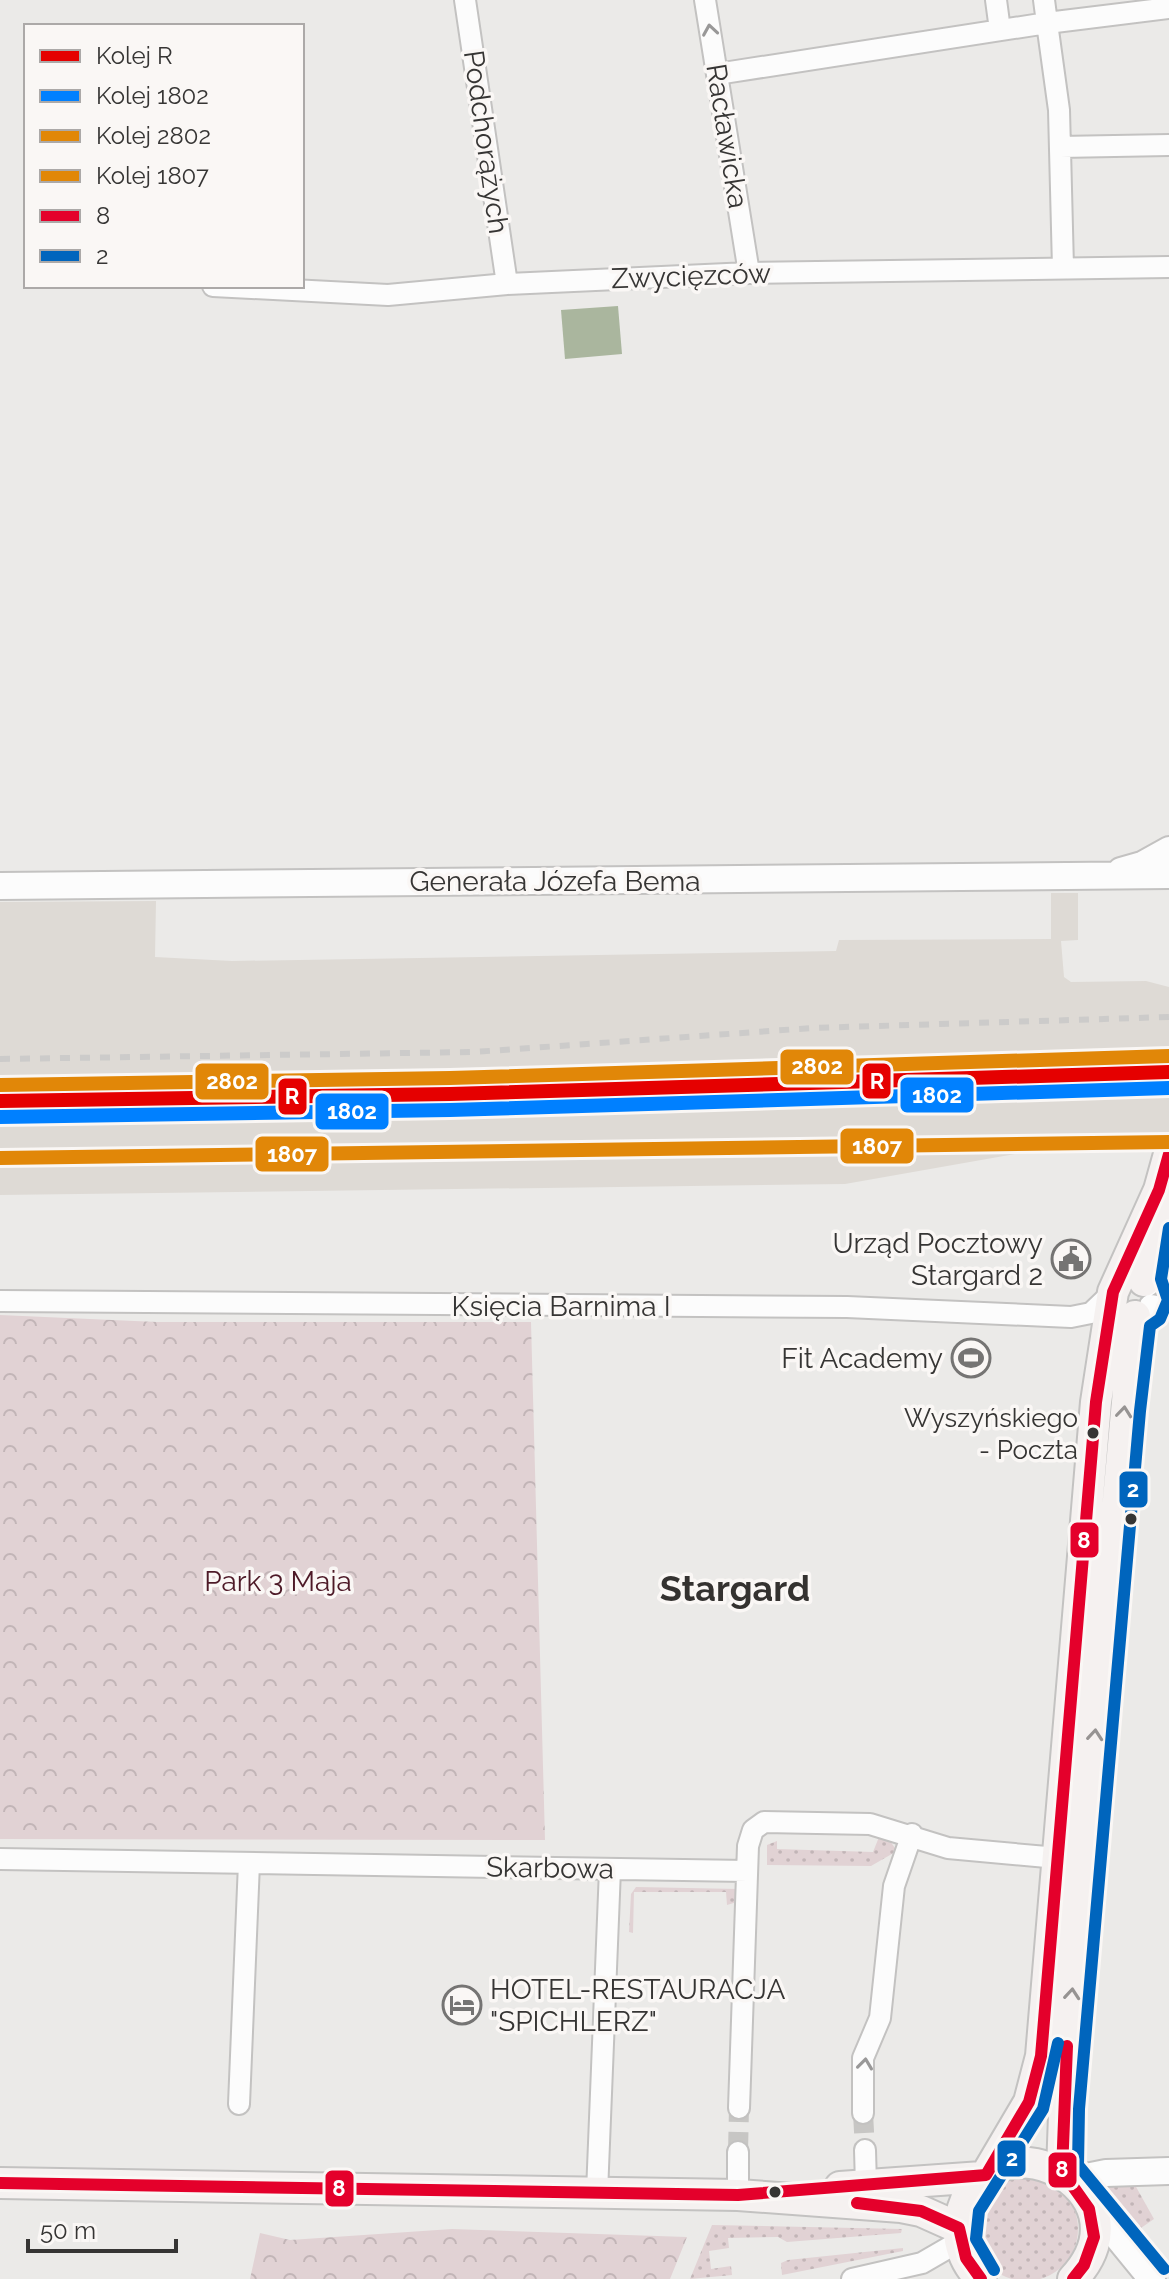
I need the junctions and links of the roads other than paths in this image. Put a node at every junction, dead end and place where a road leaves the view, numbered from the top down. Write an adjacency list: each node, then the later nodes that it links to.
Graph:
1 (465, 0): 14 (street, Podchorążych)
2 (705, 0): 8 (street, Racławicka, one-way to 2)
3 (996, 0): 7 (street)
4 (1044, 0): 6 (street)
5 (1169, 8): 6 (street)
6 (1047, 23): 7 (street); 10 (street)
7 (1000, 30): 8 (street)
8 (717, 74): 13 (street, Racławicka)
9 (1169, 145): 10 (street)
10 (1060, 147): 12 (street)
11 (1169, 267): 12 (street, Zwycięzców)
12 (1063, 268): 13 (street, Zwycięzców)
13 (749, 273): 14 (street, Zwycięzców)
14 (507, 284): 15 (street, Zwycięzców)
15 (252, 288)
16 (1169, 850): 17 (street, Generała Józefa Bema)
17 (1110, 874): 18 (street, Generała Józefa Bema); 19 (street, Generała Józefa Bema)
18 (1169, 875)
19 (0, 886)
20 (1169, 1154): 21 (main road)
21 (1159, 1190): 22 (street); 23 (main road)
22 (1169, 1228)
23 (1140, 1293): 24 (street, Księcia Barnima I); 26 (main road); 39 (main road, one-way to 23)
24 (0, 1301)
25 (912, 1834): 26 (street); 30 (street); 33 (street, one-way to 25)
26 (1058, 1858): 37 (main road)
27 (0, 1859): 28 (street, Skarbowa)
28 (249, 1863): 29 (street, Skarbowa); 31 (street)
29 (610, 1869): 30 (street, Skarbowa); 41 (street)
30 (747, 1871): 32 (street)
31 (239, 2104)
32 (739, 2108)
33 (863, 2113)
34 (865, 2150): 40 (street)
35 (738, 2152): 42 (street)
36 (1169, 2171): 39 (street)
37 (984, 2176): 39 (main road); 40 (main road); 43 (main road)
38 (0, 2183): 41 (main road)
39 (1074, 2184): 46 (main road); 47 (street)
40 (866, 2185): 42 (main road)
41 (597, 2193): 42 (main road)
42 (738, 2195): 43 (main road)
43 (959, 2234): 44 (street); 45 (main road)
44 (852, 2279)
45 (981, 2279)
46 (1073, 2279)
47 (1152, 2279)

